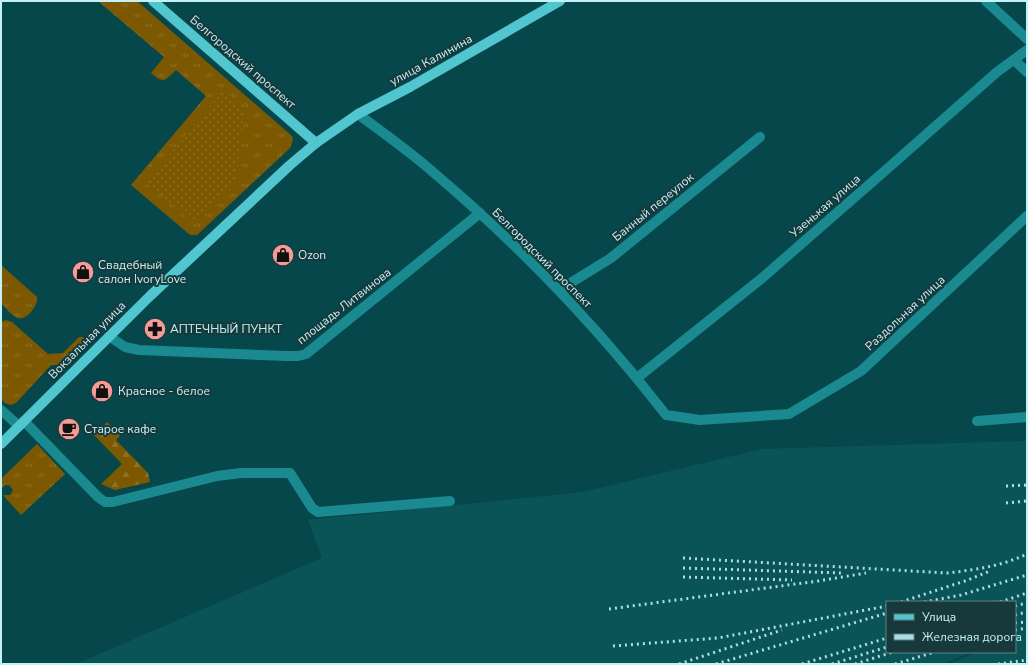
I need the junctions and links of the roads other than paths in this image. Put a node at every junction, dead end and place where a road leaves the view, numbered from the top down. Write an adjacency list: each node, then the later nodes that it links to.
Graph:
1 (153, 1): 10 (main road, Белгородский проспект)
2 (560, 1): 8 (main road, улица Калинина)
3 (986, 1): 4 (street)
4 (1027, 40)
5 (1027, 50): 6 (street, Узенькая улица)
6 (1014, 60): 7 (street); 15 (street, Узенькая улица)
7 (1027, 72)
8 (358, 114): 10 (main road, улица Калинина); 11 (street, Белгородский проспект)
9 (760, 136): 13 (street, Банный переулок)
10 (316, 143): 14 (main road, Вокзальная улица)
11 (480, 213): 13 (street, Белгородский проспект); 14 (street, площадь Литвинова)
12 (1027, 216): 17 (street, Раздольная улица)
13 (559, 290): 15 (street, Белгородский проспект)
14 (109, 336): 20 (main road, Вокзальная улица)
15 (637, 378): 17 (street, Белгородский проспект)
16 (1, 410): 20 (street)
17 (789, 414)
18 (1027, 417): 19 (street)
19 (977, 421)
20 (21, 423): 21 (main road, Вокзальная улица); 22 (street)
21 (1, 444)
22 (450, 501)

